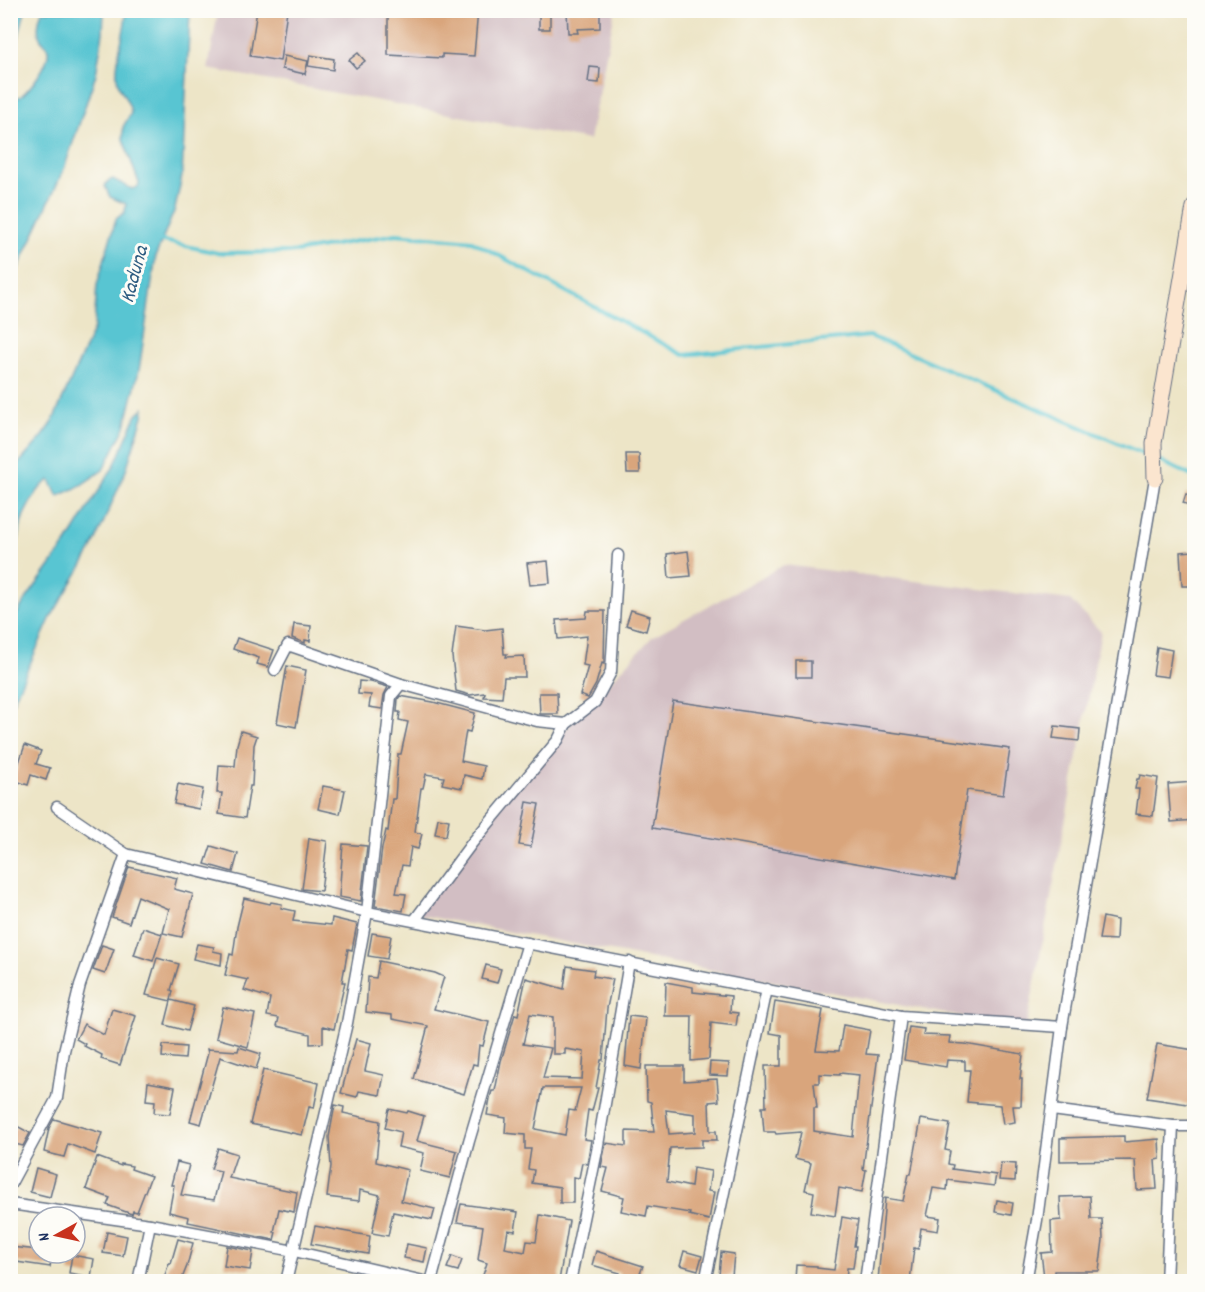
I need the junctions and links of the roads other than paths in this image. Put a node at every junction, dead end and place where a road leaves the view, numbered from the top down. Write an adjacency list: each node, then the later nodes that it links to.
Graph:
1 (1194, 207): 2 (street)
2 (1155, 478): 15 (street)
3 (618, 555): 6 (street)
4 (275, 670): 5 (street)
5 (401, 684): 6 (street); 9 (street)
6 (566, 724): 10 (street)
7 (57, 807): 8 (street)
8 (126, 854): 9 (street); 19 (street)
9 (367, 912): 10 (street); 22 (street)
10 (414, 921): 11 (street)
11 (528, 943): 12 (street); 25 (street)
12 (629, 962): 13 (street); 26 (street)
13 (767, 989): 14 (street); 27 (street)
14 (901, 1016): 15 (street); 28 (street)
15 (1062, 1027): 16 (street)
16 (1052, 1110): 17 (street); 29 (street)
17 (1173, 1126): 18 (street); 30 (street)
18 (1194, 1126)
19 (10, 1185)
20 (10, 1204): 21 (street)
21 (150, 1224): 22 (street); 23 (street)
22 (294, 1251): 24 (street); 25 (street)
23 (138, 1281)
24 (286, 1281)
25 (430, 1281)
26 (570, 1281)
27 (705, 1281)
28 (865, 1281)
29 (1026, 1281)
30 (1166, 1281)

